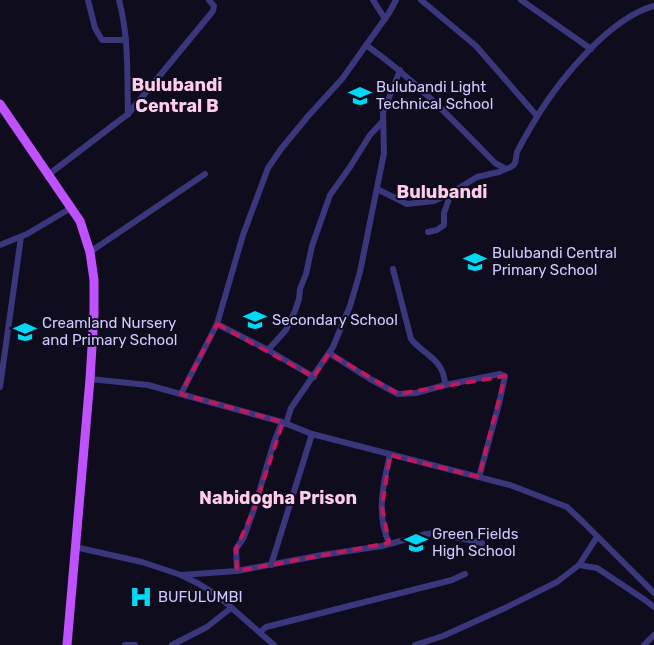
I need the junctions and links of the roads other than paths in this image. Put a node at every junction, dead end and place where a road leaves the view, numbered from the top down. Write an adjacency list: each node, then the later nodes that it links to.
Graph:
1 (88, 0): 10 (street)
2 (120, 0): 10 (street)
3 (209, 0): 15 (street)
4 (374, 0): 9 (street)
5 (396, 0): 9 (street)
6 (421, 0): 16 (street)
7 (521, 0): 12 (street)
8 (654, 6): 12 (street)
9 (385, 19): 11 (street)
10 (126, 40): 15 (street)
11 (366, 45): 13 (street); 29 (street)
12 (591, 49): 16 (street)
13 (400, 70): 17 (street); 18 (street)
14 (0, 104): 20 (main road)
15 (128, 114): 20 (street)
16 (538, 116): 18 (street)
17 (383, 121): 21 (street); 30 (street)
18 (506, 169): 22 (street)
19 (205, 174): 27 (street)
20 (48, 175): 23 (main road)
21 (376, 189): 22 (street); 31 (street)
22 (450, 193): 24 (street)
23 (71, 208): 25 (street); 27 (main road)
24 (428, 232)
25 (21, 237): 26 (street); 35 (street)
26 (0, 245)
27 (90, 252): 33 (main road)
28 (394, 269): 34 (street)
29 (217, 324): 30 (street); 36 (street)
30 (268, 350): 32 (street)
31 (330, 353): 32 (street); 34 (street)
32 (314, 377): 37 (street)
33 (90, 379): 36 (street); 44 (main road)
34 (445, 385): 40 (street)
35 (0, 387)
36 (181, 394): 37 (street)
37 (284, 423): 38 (street); 47 (street)
38 (312, 434): 39 (street); 45 (street)
39 (390, 454): 40 (street); 43 (street)
40 (479, 477): 41 (street)
41 (597, 537): 46 (street); 50 (street)
42 (482, 543): 43 (street)
43 (389, 544): 45 (street)
44 (75, 547): 49 (street); 55 (main road)
45 (271, 565): 47 (street)
46 (579, 565): 51 (street); 60 (street)
47 (238, 572): 49 (street)
48 (465, 574): 53 (street)
49 (181, 575): 52 (street)
50 (654, 593)
51 (654, 607)
52 (231, 608): 53 (street); 58 (street)
53 (260, 632): 59 (street)
54 (654, 635): 61 (street)
55 (67, 645)
56 (125, 645): 57 (street)
57 (135, 645)
58 (172, 645)
59 (274, 645)
60 (416, 645)
61 (644, 645)

